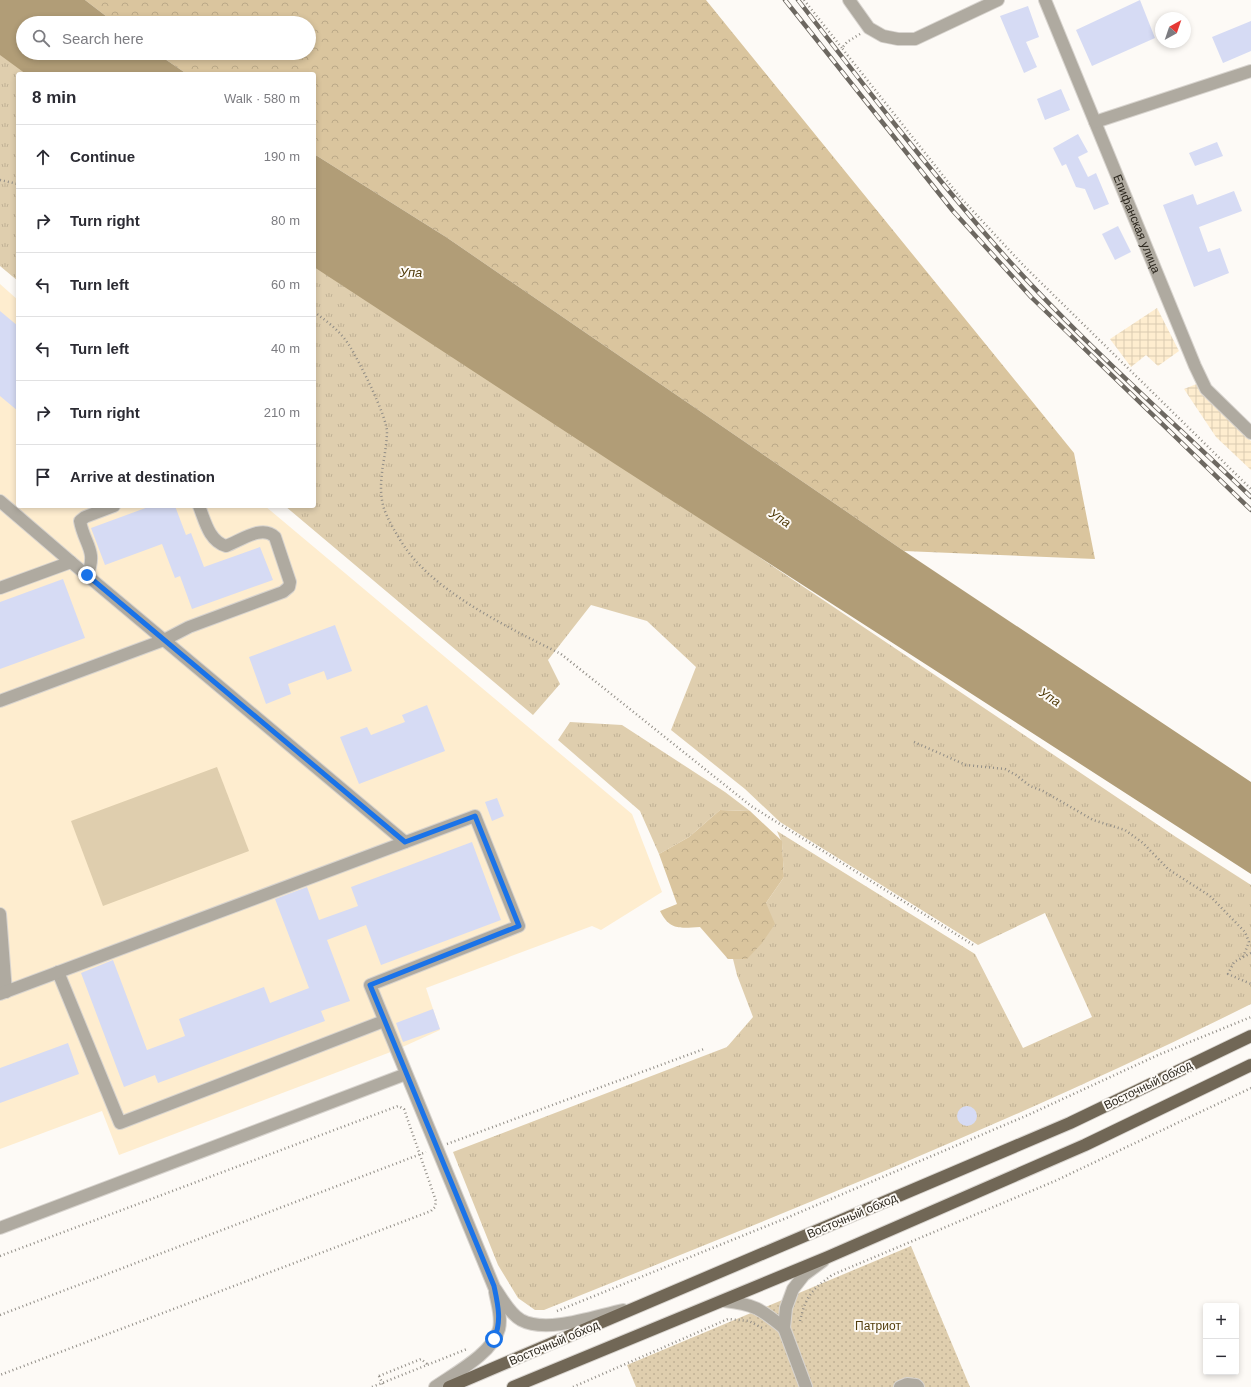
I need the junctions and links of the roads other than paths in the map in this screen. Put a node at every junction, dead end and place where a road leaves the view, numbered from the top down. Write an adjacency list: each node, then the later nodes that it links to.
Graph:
1 (849, 0): 2 (street)
2 (998, 0)
3 (1045, 0): 5 (street, Епифанская улица)
4 (1251, 71): 5 (street)
5 (1095, 122): 6 (street, Епифанская улица)
6 (1251, 433)
7 (0, 501): 10 (street)
8 (109, 508): 11 (street)
9 (200, 508): 13 (street)
10 (71, 562): 11 (street); 12 (street)
11 (87, 575): 13 (street)
12 (0, 588)
13 (164, 640): 14 (street); 15 (street)
14 (0, 701)
15 (405, 842): 17 (street); 19 (street)
16 (0, 914): 18 (street)
17 (58, 972): 18 (street); 19 (street)
18 (3, 993)
19 (384, 1021): 22 (street)
20 (1251, 1036): 27 (main road, Восточный обход)
21 (1251, 1065): 24 (main road, Восточный обход)
22 (406, 1074): 23 (street); 25 (street)
23 (0, 1228)
24 (828, 1257): 26 (main road, Восточный обход); 28 (street, Восточный обход)
25 (494, 1286): 27 (street); 29 (street)
26 (724, 1301): 28 (street, Восточный обход); 31 (main road, Восточный обход)
27 (644, 1305): 30 (main road, Восточный обход)
28 (784, 1328): 32 (street, Восточный обход)
29 (435, 1387)
30 (449, 1387)
31 (513, 1387)
32 (806, 1387)
33 (900, 1387): 34 (street)
34 (918, 1387)

